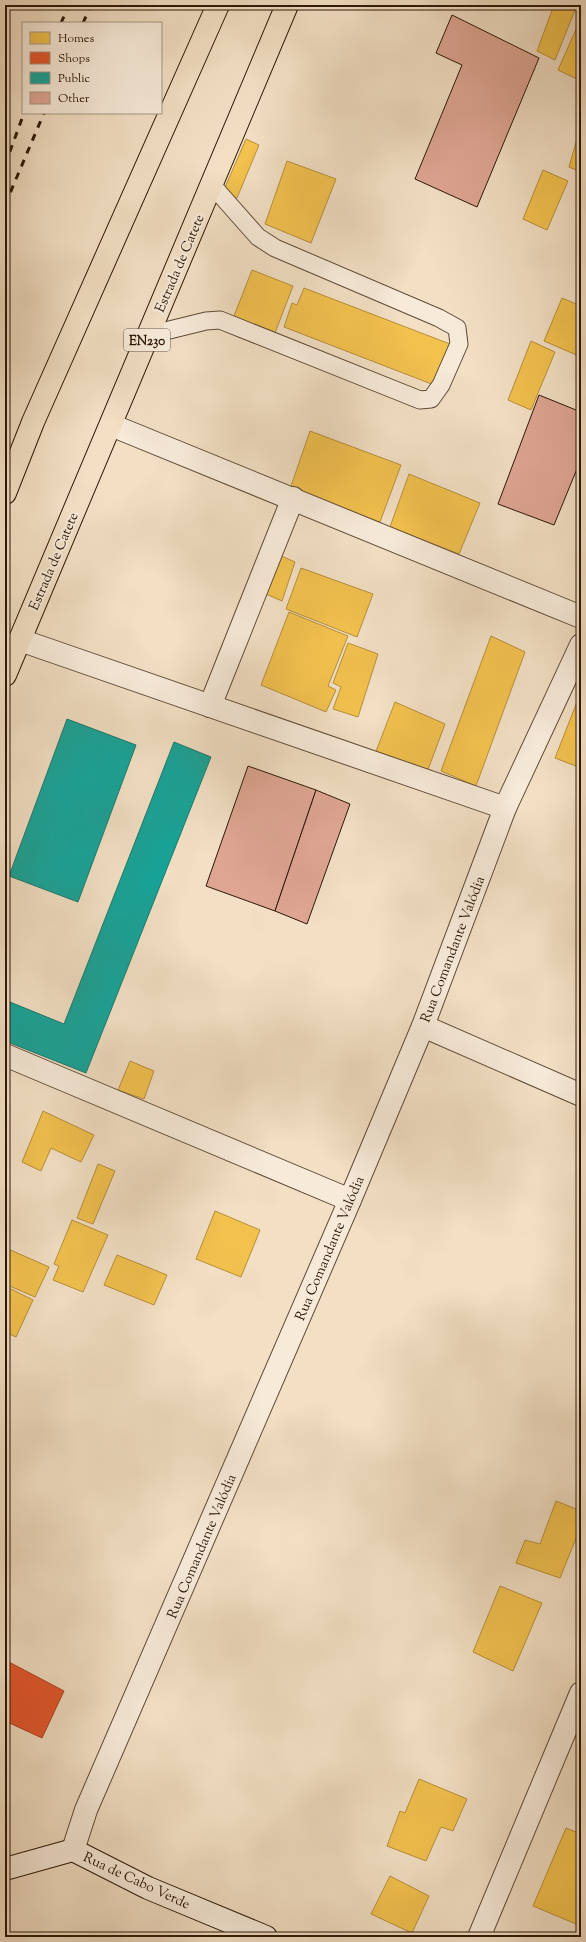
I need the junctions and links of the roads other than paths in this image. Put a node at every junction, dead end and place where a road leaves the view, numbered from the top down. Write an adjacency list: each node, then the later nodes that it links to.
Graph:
1 (218, 5): 6 (highway)
2 (287, 5): 3 (highway, Estrada de Catete / EN230)
3 (212, 185): 4 (highway, Estrada de Catete / EN230); 4 (lane)
4 (149, 335): 5 (highway, Estrada de Catete / EN230)
5 (111, 425): 7 (street); 9 (highway, Estrada de Catete / EN230)
6 (5, 493)
7 (293, 498): 8 (street); 12 (street)
8 (581, 617)
9 (20, 640): 11 (highway, Estrada de Catete / EN230); 12 (street)
10 (581, 645): 13 (street, Rua Comandante Valódia)
11 (5, 675)
12 (210, 706): 13 (street)
13 (505, 808): 14 (street, Rua Comandante Valódia)
14 (424, 1026): 16 (street); 17 (street, Rua Comandante Valódia)
15 (5, 1055): 17 (street)
16 (581, 1095)
17 (350, 1200): 19 (street, Rua Comandante Valódia)
18 (581, 1693): 22 (street)
19 (73, 1850): 20 (street, Rua de Cabo Verde); 21 (street, Rua de Cabo Verde)
20 (5, 1869)
21 (266, 1937)
22 (479, 1937)

